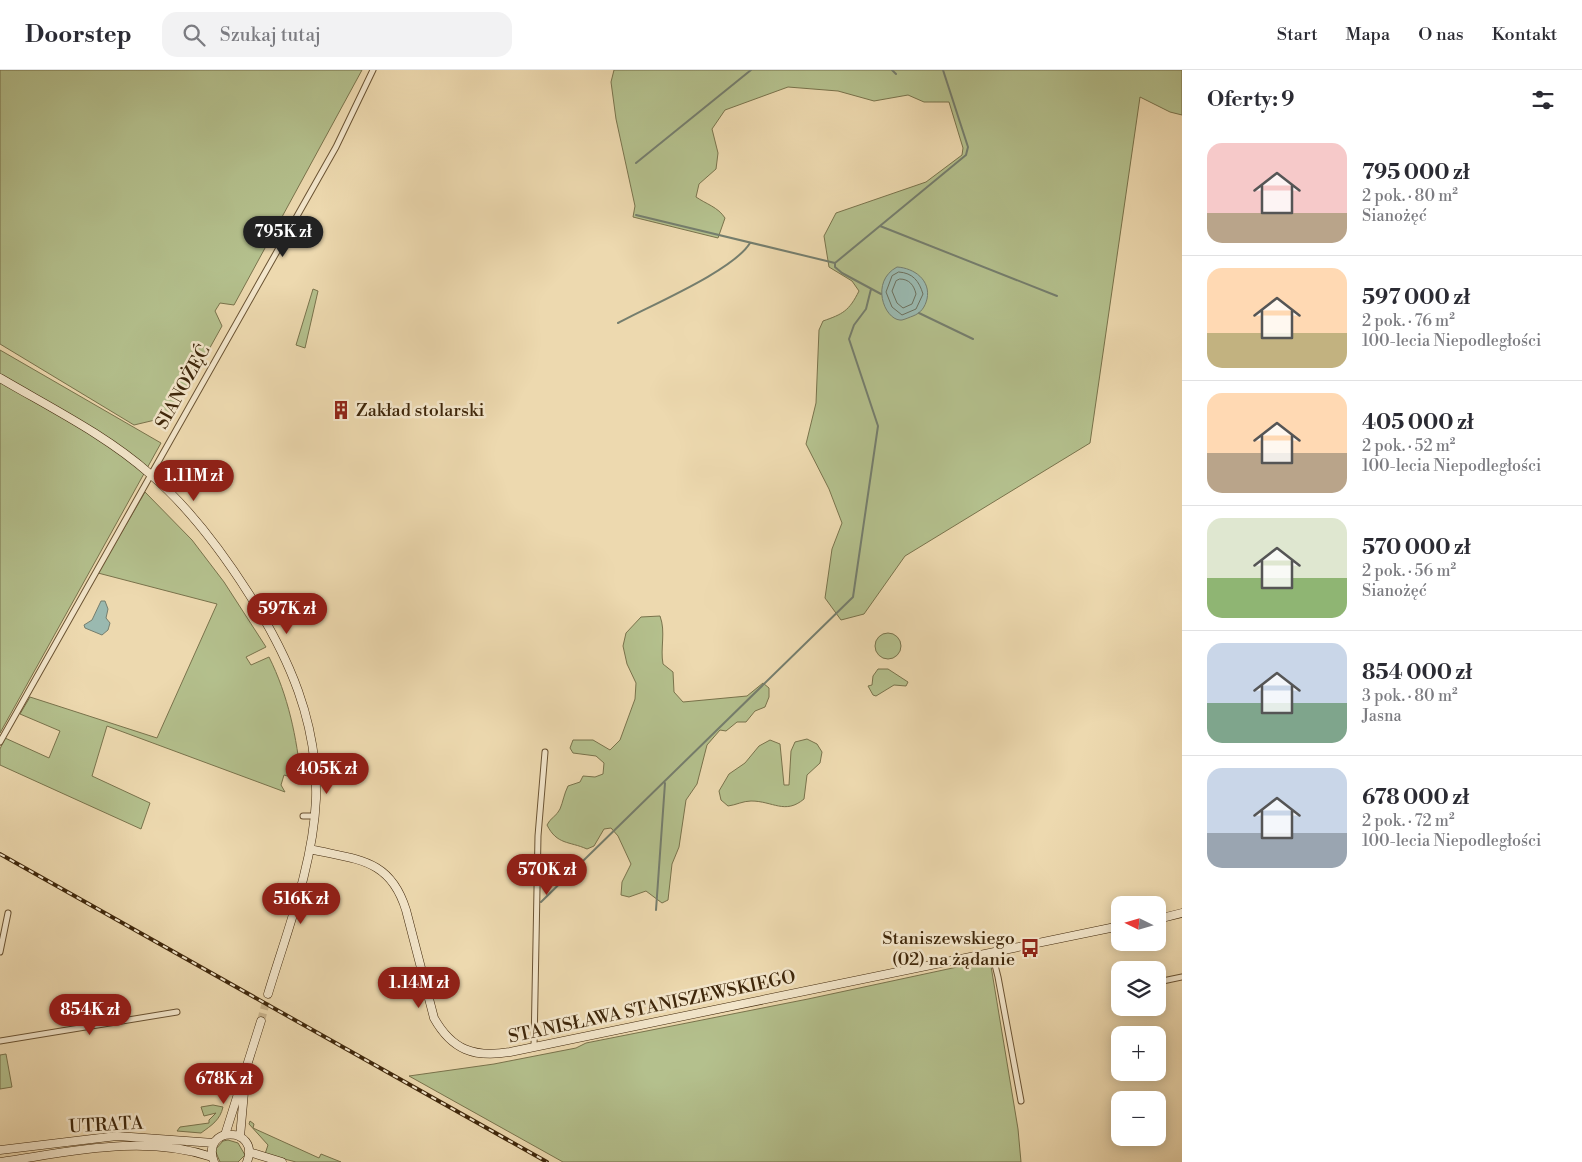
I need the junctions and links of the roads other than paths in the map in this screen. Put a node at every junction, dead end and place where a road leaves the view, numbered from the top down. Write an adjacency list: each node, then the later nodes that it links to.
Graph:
1 (373, 70): 3 (street, SIANOŻĘĆ)
2 (0, 378): 3 (main road)
3 (150, 474): 4 (street, SIANOŻĘĆ); 7 (main road)
4 (0, 742)
5 (545, 752): 21 (street)
6 (303, 816): 7 (street)
7 (314, 816): 8 (main road)
8 (310, 849): 17 (main road); 21 (main road, STANISŁAWA STANISZEWSKIEGO)
9 (8, 913): 13 (street)
10 (1182, 914): 11 (main road)
11 (1166, 917)
12 (1111, 928): 14 (main road, STANISŁAWA STANISZEWSKIEGO)
13 (0, 952)
14 (992, 953): 21 (main road, STANISŁAWA STANISZEWSKIEGO); 23 (street)
15 (1182, 977): 16 (street)
16 (1166, 980)
17 (268, 994)
18 (177, 1012): 20 (street)
19 (261, 1021): 22 (main road)
20 (0, 1041)
21 (534, 1047)
22 (249, 1060): 24 (main road); 25 (main road)
23 (1021, 1101)
24 (225, 1135): 25 (main road); 26 (main road)
25 (240, 1136): 28 (main road)
26 (214, 1143): 27 (main road, UTRATA); 29 (main road, UTRATA)
27 (0, 1150)
28 (250, 1152): 31 (main road); 32 (main road)
29 (213, 1159): 30 (main road, UTRATA)
30 (1, 1162)
31 (247, 1162)
32 (282, 1162)

